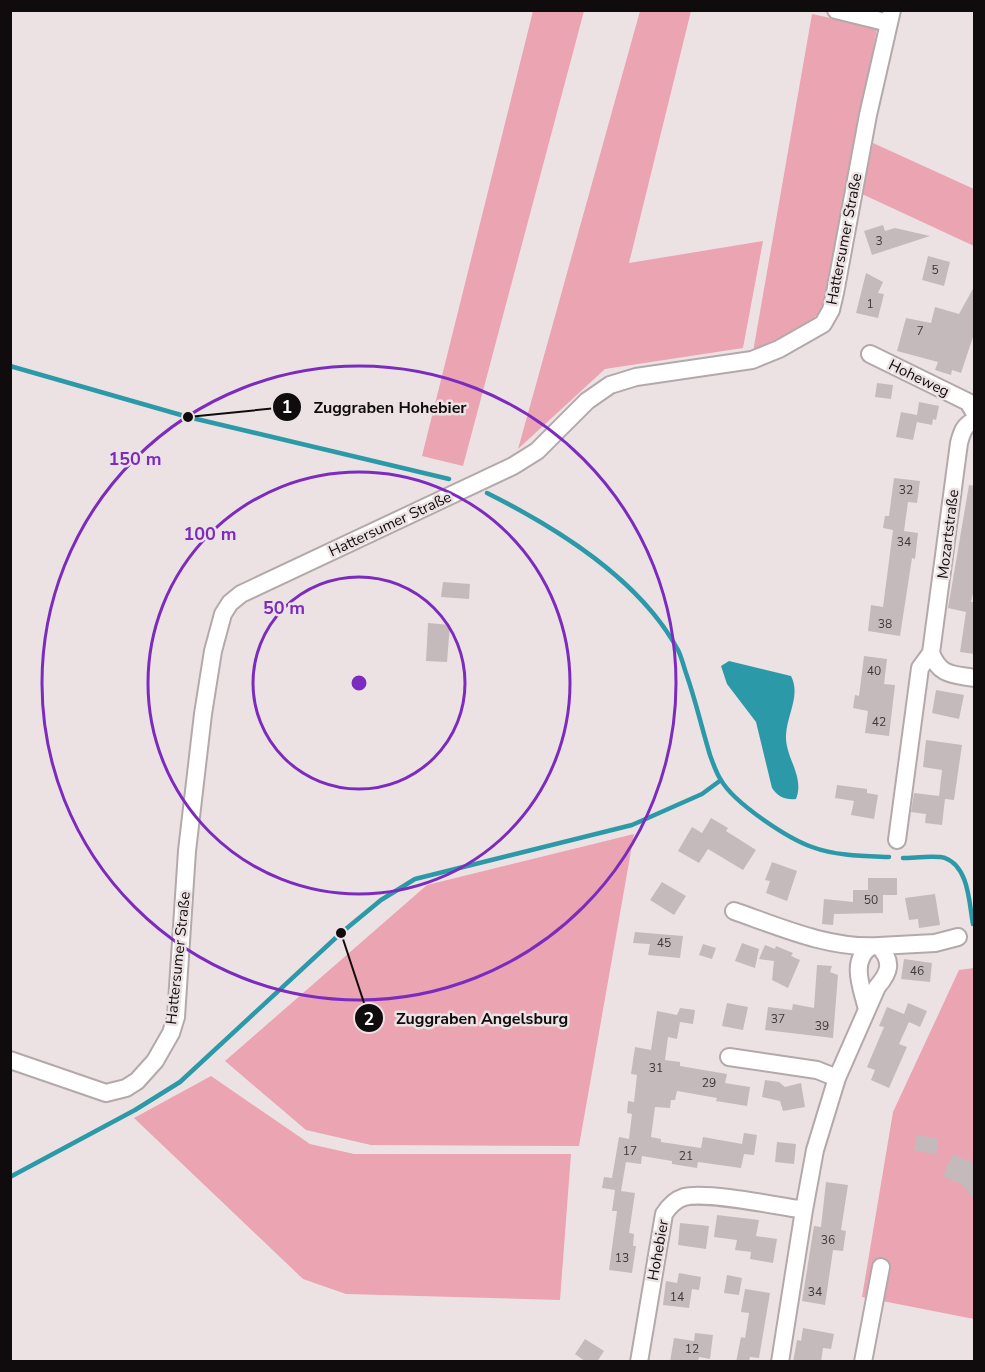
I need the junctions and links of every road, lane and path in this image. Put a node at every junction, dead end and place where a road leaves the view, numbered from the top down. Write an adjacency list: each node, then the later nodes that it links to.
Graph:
1 (836, 10): 2 (street)
2 (890, 17): 14 (street, Hattersumer Straße)
3 (870, 354): 4 (street, Hoheweg)
4 (971, 407)
5 (975, 421): 6 (street, Mozartstraße)
6 (931, 653): 7 (street); 8 (street, Mozartstraße)
7 (975, 678)
8 (897, 840)
9 (734, 911): 11 (street)
10 (958, 937): 11 (street)
11 (874, 946): 12 (street); 12 (street)
12 (867, 1010): 15 (street)
13 (729, 1057): 15 (street)
14 (10, 1060)
15 (837, 1078): 16 (street)
16 (804, 1210): 18 (street, Hohebier); 19 (street)
17 (881, 1267): 20 (street)
18 (639, 1362)
19 (780, 1362)
20 (863, 1362)

